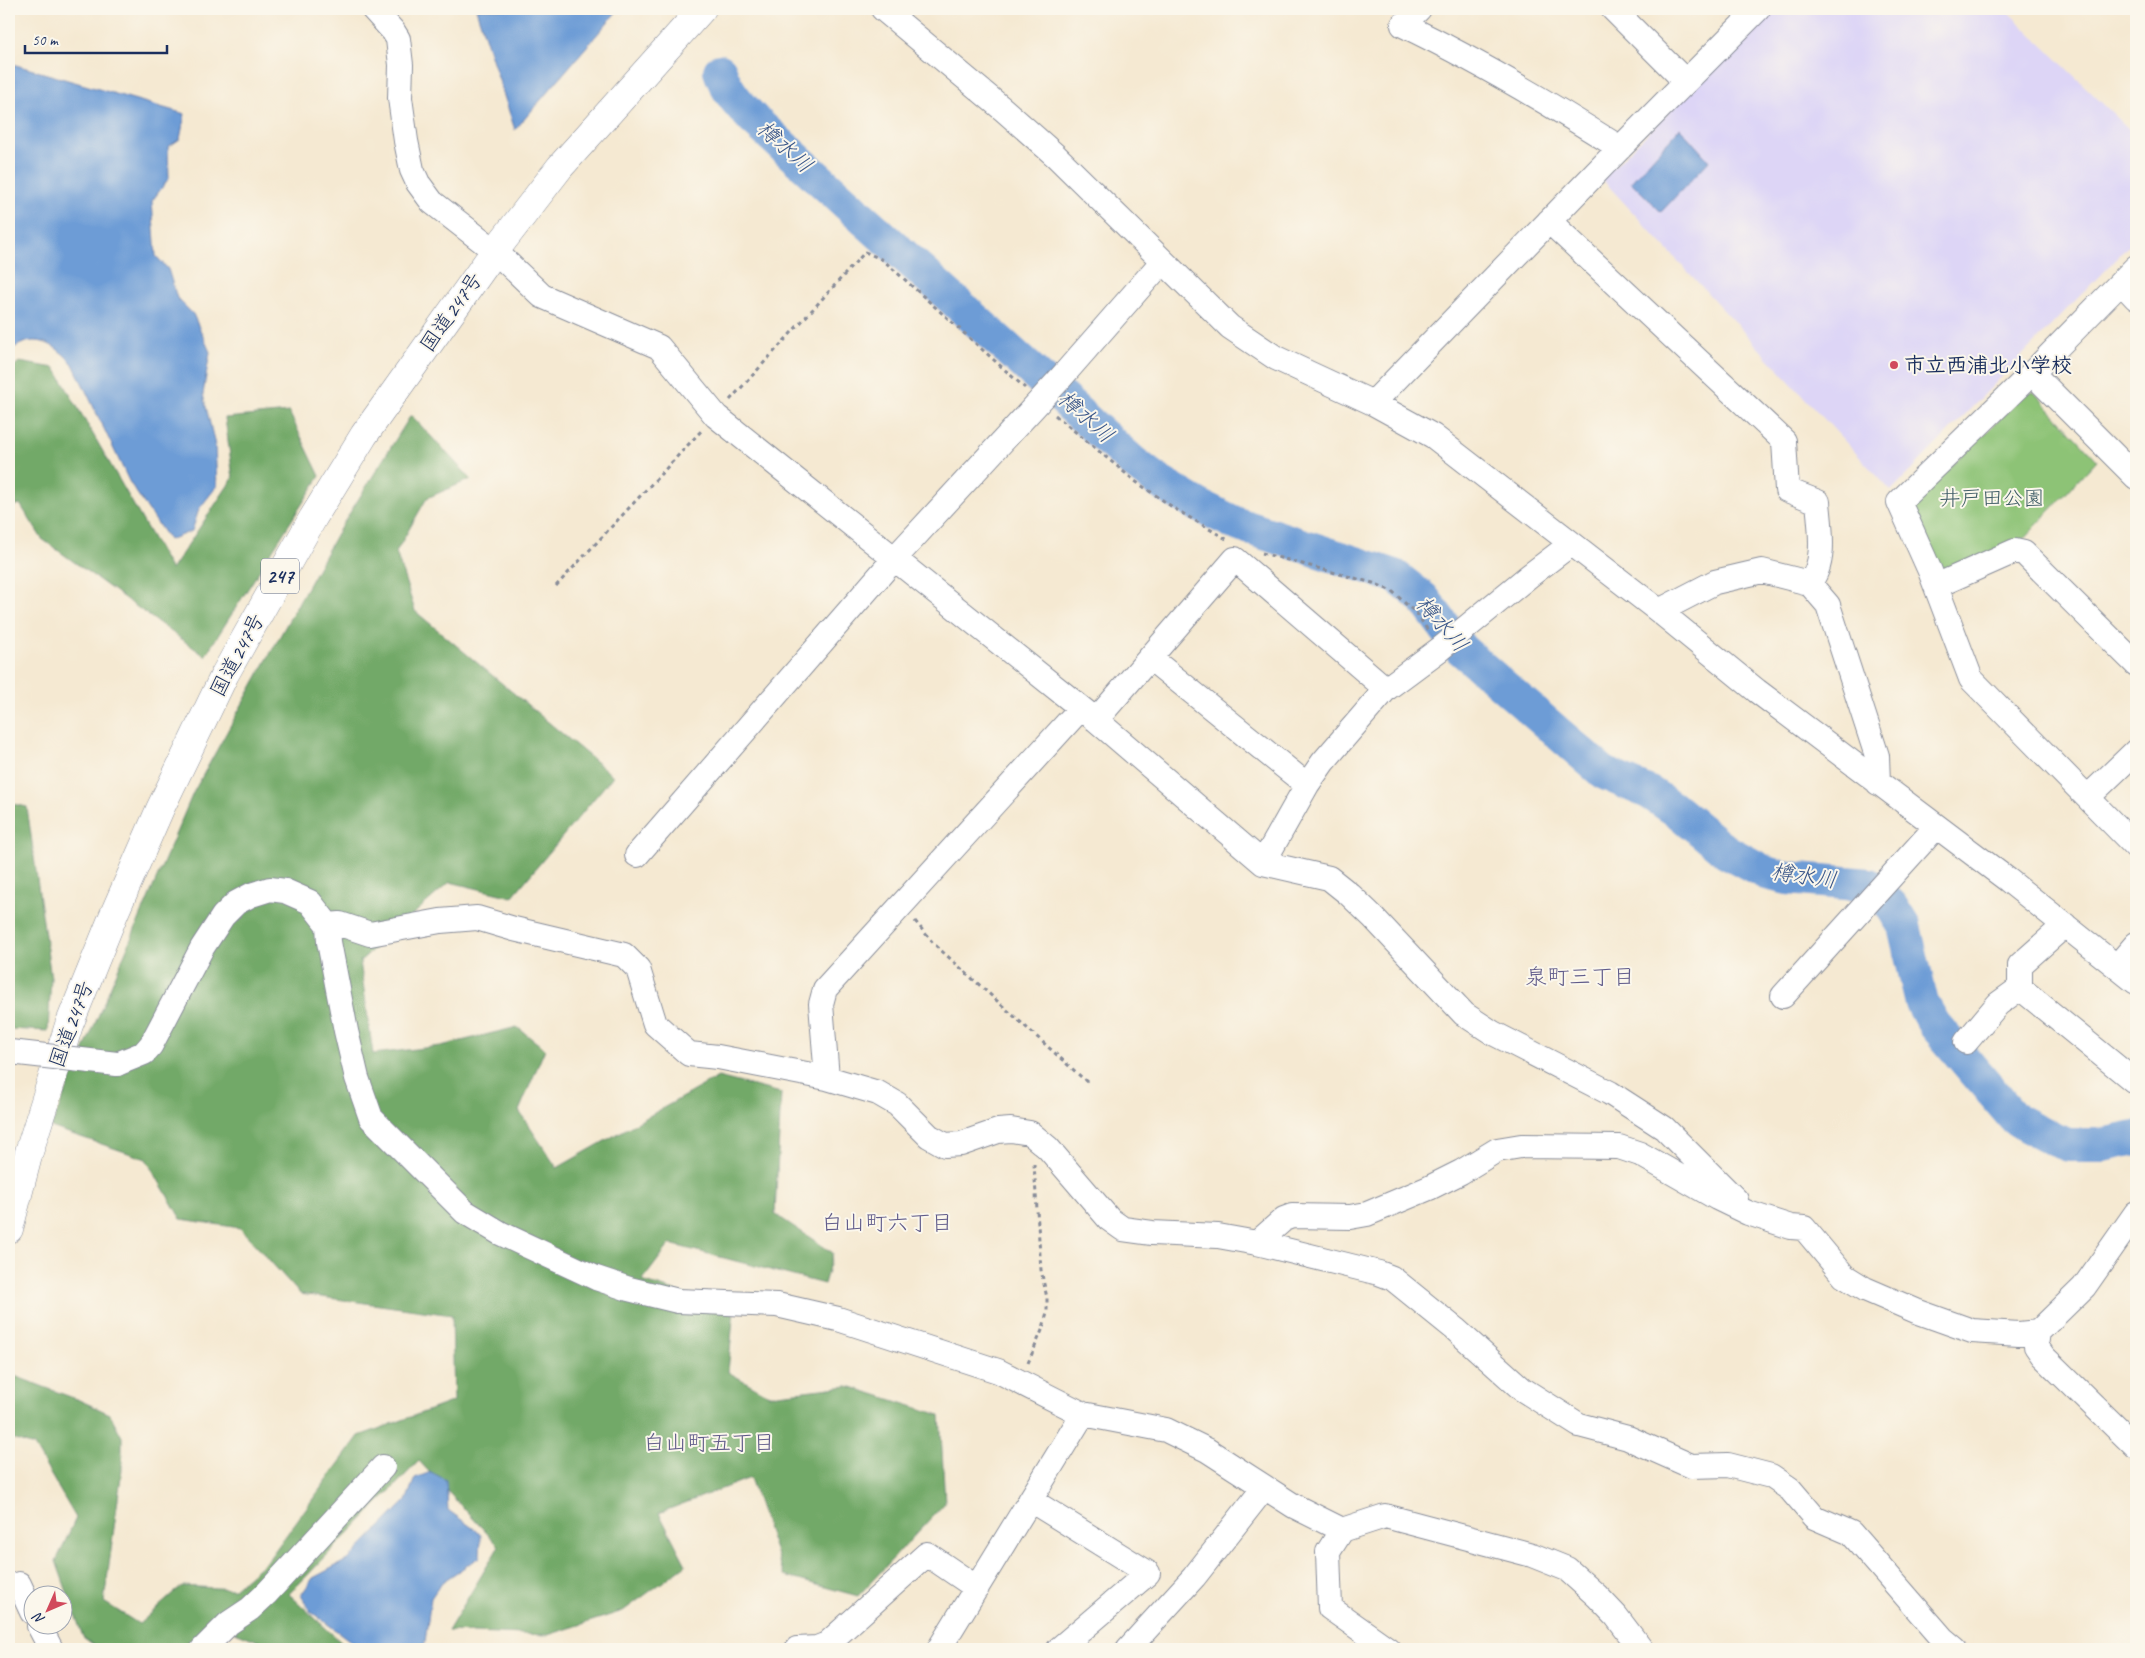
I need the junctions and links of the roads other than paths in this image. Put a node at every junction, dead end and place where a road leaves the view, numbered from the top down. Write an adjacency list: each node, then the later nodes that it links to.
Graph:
1 (372, 9): 10 (street)
2 (702, 9): 10 (highway, 国道247号 / 247)
3 (883, 9): 11 (street)
4 (1419, 9): 8 (street)
5 (1613, 9): 7 (street)
6 (1758, 9): 7 (street)
7 (1685, 81): 8 (street)
8 (1620, 148): 9 (street)
9 (1549, 221): 14 (street); 18 (street)
10 (495, 251): 17 (street); 46 (highway, 国道247号 / 247)
11 (1162, 262): 14 (street); 17 (street)
12 (2132, 283): 13 (street)
13 (2032, 373): 15 (street); 19 (street)
14 (1373, 403): 16 (street)
15 (2136, 477)
16 (1571, 544): 20 (street); 23 (street)
17 (895, 558): 24 (street); 31 (street)
18 (1809, 583): 20 (street); 26 (street)
19 (1936, 586): 22 (street); 28 (street)
20 (1659, 611): 26 (street)
21 (1150, 658): 23 (street); 24 (street); 27 (street)
22 (2136, 664)
23 (1386, 689): 27 (street)
24 (1088, 714): 32 (street); 42 (street)
25 (2136, 751): 28 (street)
26 (1878, 784): 29 (street)
27 (1307, 785): 32 (street)
28 (2088, 797): 30 (street)
29 (1936, 827): 34 (street); 39 (street)
30 (2136, 847)
31 (637, 855)
32 (1263, 862): 44 (street)
33 (328, 925): 41 (street, bridge); 42 (street); 49 (street)
34 (2065, 925): 36 (street); 38 (street)
35 (2136, 944): 36 (street)
36 (2117, 966): 37 (street)
37 (2136, 982)
38 (2020, 988): 40 (street); 43 (street)
39 (1783, 996)
40 (1966, 1042)
41 (9, 1052)
42 (827, 1078): 47 (street)
43 (2136, 1080)
44 (1748, 1213): 47 (street); 48 (street)
45 (2136, 1213): 48 (street)
46 (9, 1228)
47 (1257, 1243): 67 (street)
48 (2038, 1332): 50 (street)
49 (1083, 1414): 52 (street); 53 (street)
50 (2136, 1448)
51 (383, 1467): 60 (street)
52 (1264, 1488): 54 (street); 64 (street)
53 (1032, 1501): 56 (street); 63 (street)
54 (1342, 1530): 65 (street); 66 (street)
55 (19, 1584): 57 (street)
56 (976, 1588): 61 (street); 62 (street)
57 (22, 1590)
58 (45, 1636): 59 (street)
59 (51, 1649)
60 (203, 1649)
61 (797, 1649)
62 (939, 1649)
63 (1059, 1649)
64 (1128, 1649)
65 (1388, 1649)
66 (1640, 1649)
67 (1955, 1649)

